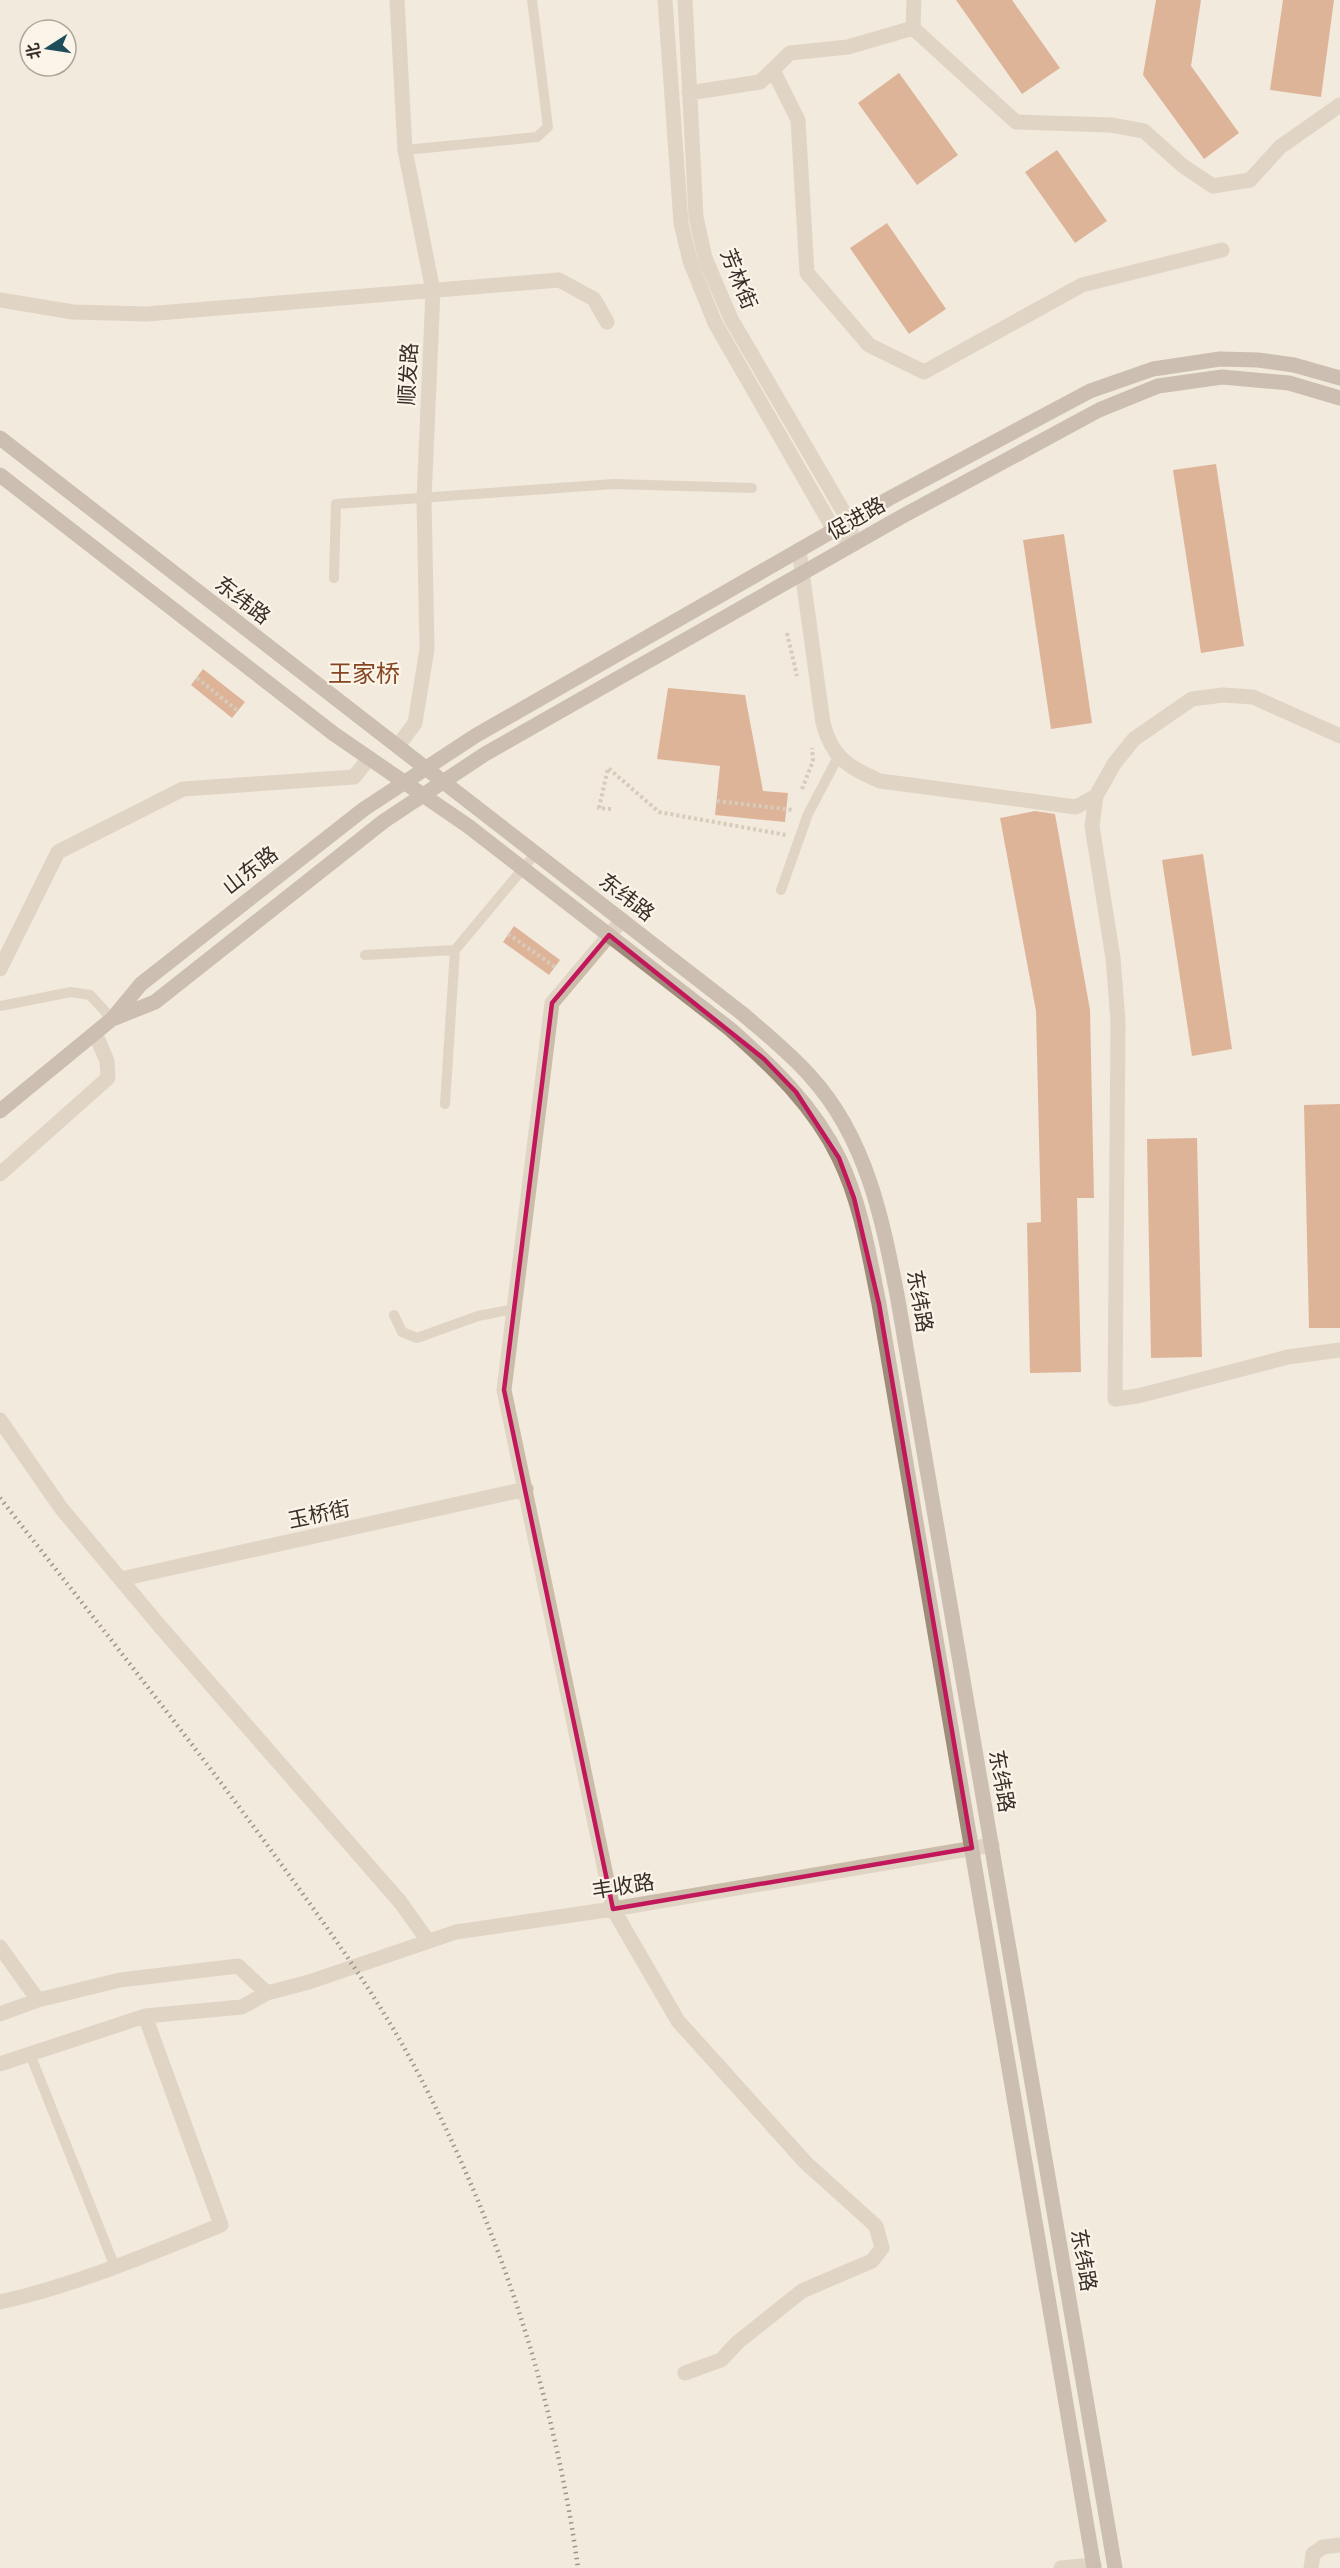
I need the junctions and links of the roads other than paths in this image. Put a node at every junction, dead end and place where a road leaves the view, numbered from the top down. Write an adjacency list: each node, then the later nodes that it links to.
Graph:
1 (397, 0): 10 (street, 顺发路)
2 (532, 0): 10 (lane)
3 (665, 0): 22 (street)
4 (685, 0): 8 (street, 芳林街)
5 (915, 0): 6 (street)
6 (914, 28): 7 (street); 9 (street)
7 (773, 70): 8 (street); 11 (street)
8 (689, 93): 21 (street, 芳林街)
9 (1340, 105)
10 (405, 150): 12 (street, 顺发路)
11 (1222, 250)
12 (433, 291): 13 (street); 14 (street); 20 (street, 顺发路)
13 (0, 300)
14 (607, 322)
15 (1340, 378): 21 (main road, 促进路)
16 (1340, 398): 23 (main road, 促进路)
17 (0, 438): 28 (main road, 东纬路)
18 (0, 475): 30 (main road, 东纬路)
19 (752, 488): 20 (lane)
20 (424, 499): 26 (lane); 28 (street, 顺发路)
21 (849, 521): 22 (main road, 促进路); 23 (street, 芳林街)
22 (834, 530): 23 (street); 24 (main road, 促进路)
23 (854, 544): 25 (main road, 促进路)
24 (799, 550): 25 (street); 31 (main road, 促进路)
25 (802, 573): 29 (street); 32 (main road, 促进路)
26 (334, 578)
27 (1340, 736): 35 (street)
28 (398, 746): 31 (main road, 东纬路)
29 (838, 757): 35 (street); 38 (lane)
30 (369, 758): 33 (main road, 东纬路); 43 (street)
31 (426, 768): 32 (main road, 东纬路); 33 (main road, 山东路)
32 (443, 781): 34 (main road, 促进路); 36 (main road, 东纬路)
33 (404, 782): 34 (main road, 东纬路); 45 (main road, 山东路)
34 (422, 795): 37 (main road, 东纬路); 45 (main road, 山东路)
35 (1096, 795): 52 (street)
36 (536, 853): 37 (lane); 39 (main road, 东纬路)
37 (523, 869): 40 (main road, 东纬路); 41 (lane)
38 (781, 890)
39 (622, 920): 40 (street); 56 (main road, 东纬路)
40 (609, 935): 50 (street); 57 (main road, 东纬路)
41 (455, 950): 42 (lane); 47 (lane)
42 (365, 955)
43 (0, 969)
44 (0, 1006): 45 (lane)
45 (112, 1019): 46 (main road, 山东路)
46 (95, 1032): 48 (main road, 山东路); 49 (street)
47 (445, 1104)
48 (0, 1111)
49 (0, 1174)
50 (514, 1309): 51 (lane); 54 (street)
51 (394, 1315)
52 (1340, 1350)
53 (0, 1420): 55 (street)
54 (526, 1489): 55 (street, 玉桥街); 58 (street)
55 (121, 1579): 59 (street)
56 (992, 1845): 57 (street, 丰收路); 73 (main road, 东纬路)
57 (972, 1848): 58 (street, 丰收路); 71 (main road, 东纬路)
58 (613, 1909): 59 (street, 丰收路); 69 (street)
59 (428, 1941): 61 (street, 丰收路)
60 (0, 1947): 62 (street)
61 (267, 1993): 62 (street); 64 (street, 丰收路)
62 (38, 2000): 63 (street)
63 (0, 2014)
64 (145, 2016): 65 (street, 丰收路); 67 (street)
65 (30, 2054): 66 (street, 丰收路); 67 (lane)
66 (0, 2064)
67 (115, 2267): 68 (street)
68 (0, 2302)
69 (685, 2373)
70 (1340, 2545): 74 (street)
71 (1094, 2567): 72 (street)
72 (1061, 2568)
73 (1115, 2568)
74 (1311, 2568)

